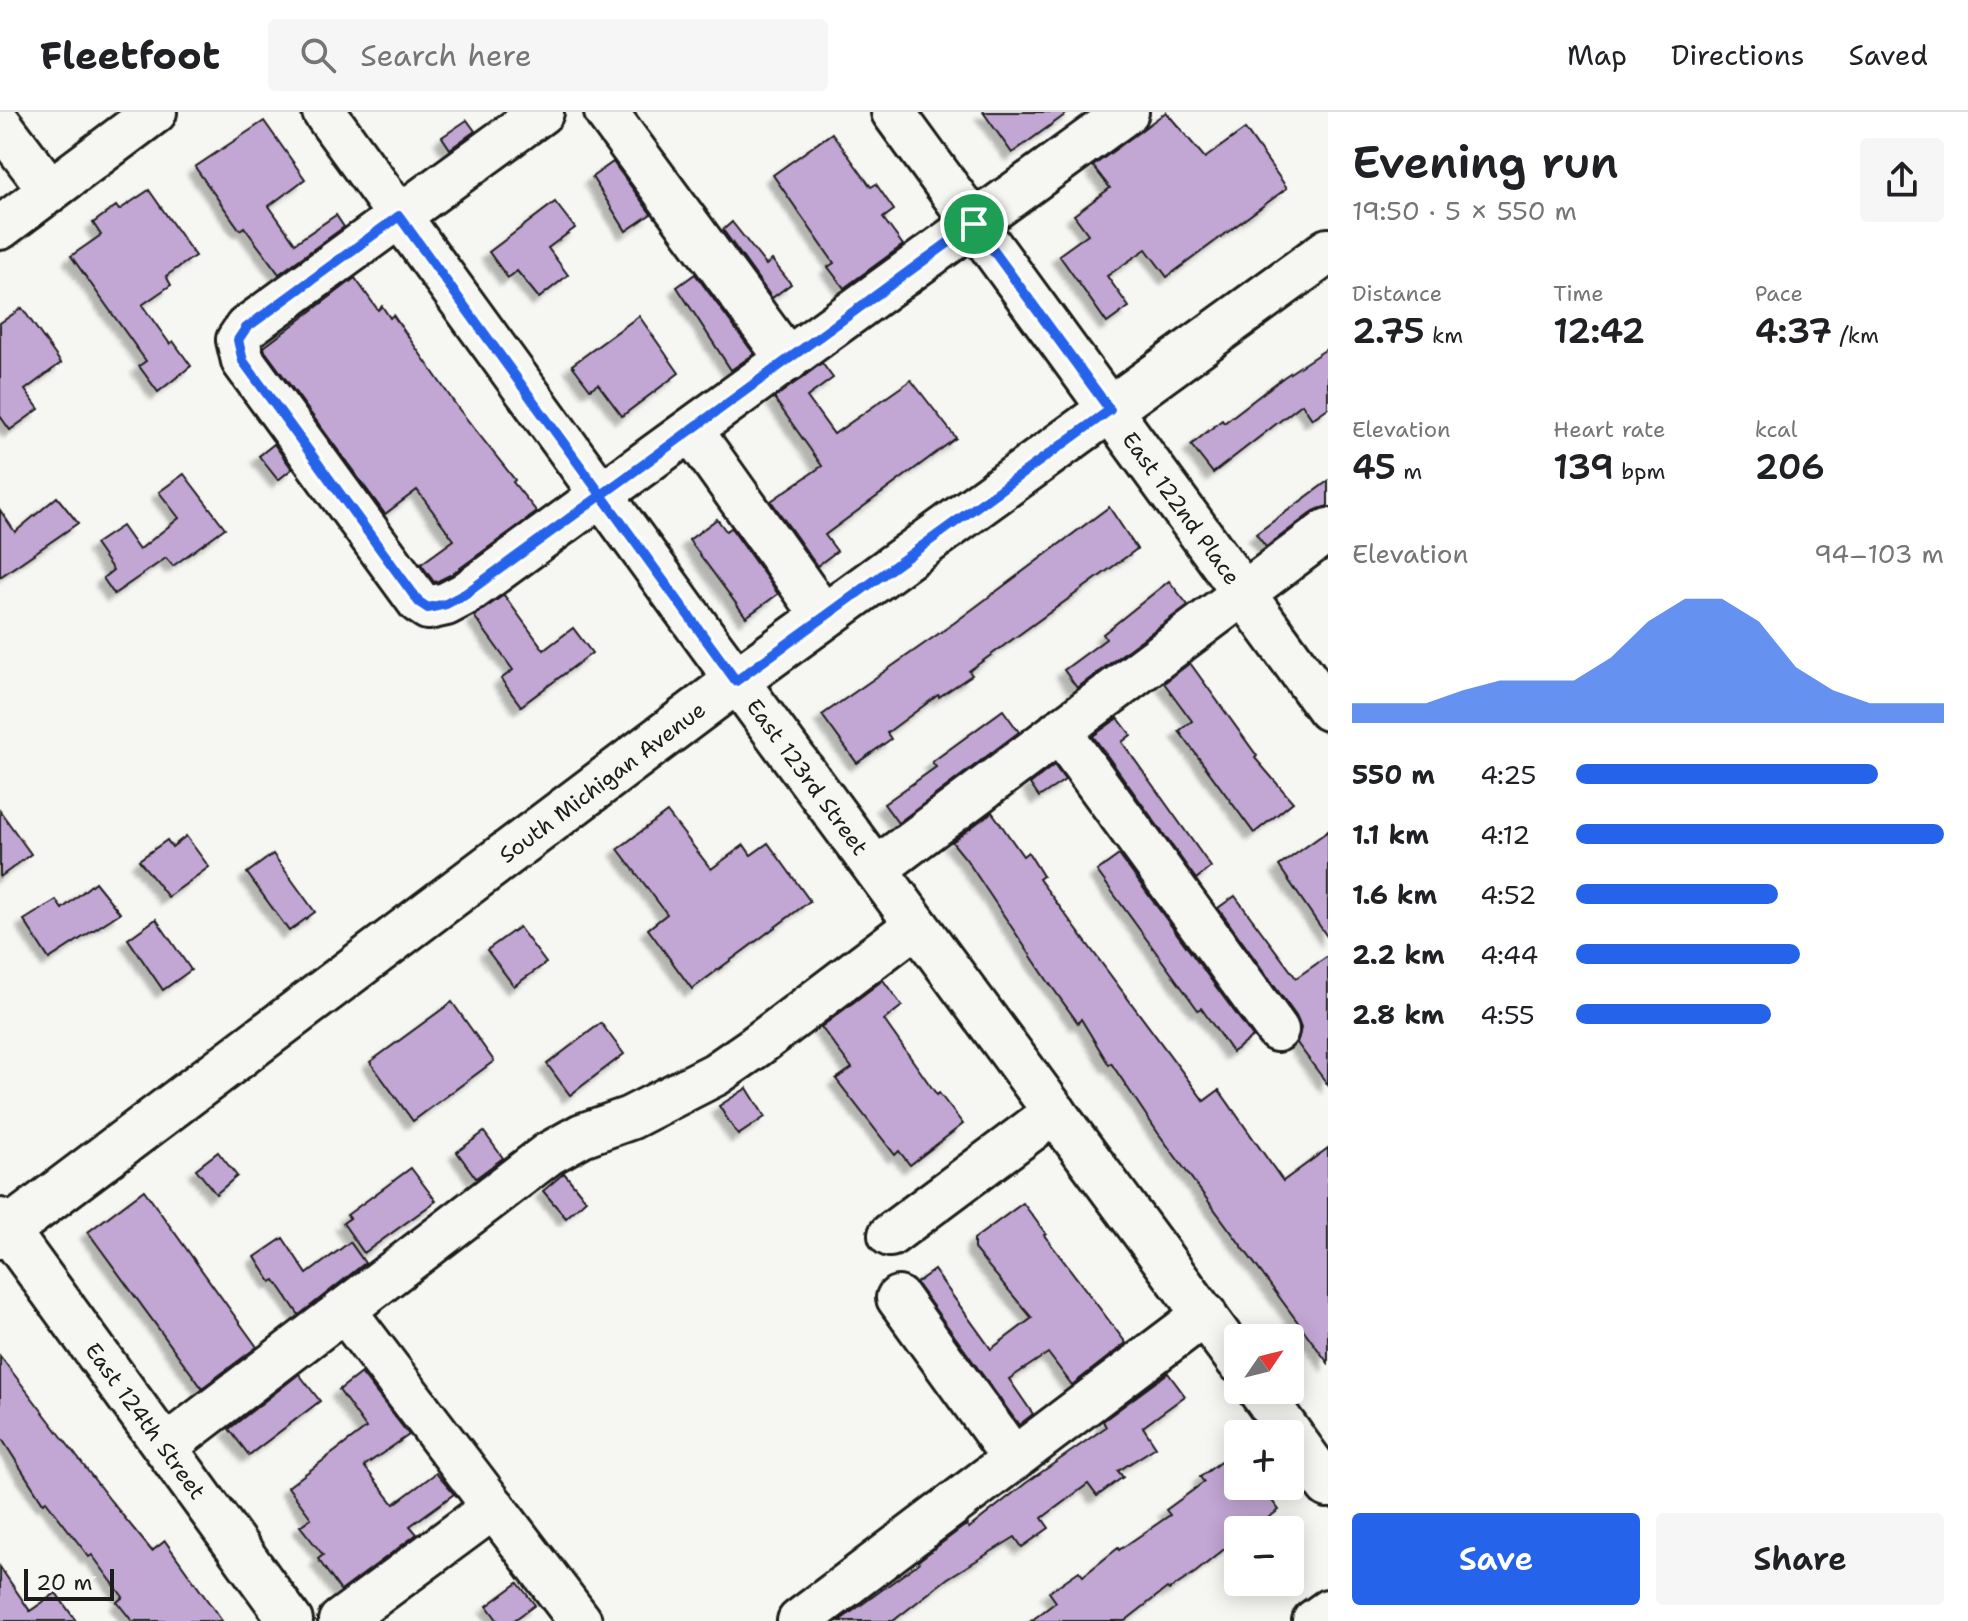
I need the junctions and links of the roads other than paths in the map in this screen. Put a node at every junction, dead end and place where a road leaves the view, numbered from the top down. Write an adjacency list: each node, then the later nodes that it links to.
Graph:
1 (155, 112): 8 (street)
2 (324, 112): 9 (street, East 123rd Street)
3 (542, 112): 9 (street)
4 (606, 112): 13 (street)
5 (893, 112): 10 (street, East 122nd Place)
6 (1127, 112): 10 (street)
7 (0, 124): 8 (street)
8 (50, 190): 11 (street)
9 (399, 216): 16 (street, East 123rd Street); 16 (street)
10 (974, 224): 13 (street); 14 (street, East 122nd Place)
11 (0, 228)
12 (1328, 251): 14 (main road, South Michigan Avenue)
13 (788, 360): 15 (street)
14 (1110, 410): 18 (street, East 122nd Place); 19 (main road, South Michigan Avenue)
15 (691, 430): 16 (street); 19 (street)
16 (602, 495): 20 (street, East 123rd Street)
17 (1328, 530): 18 (street)
18 (1243, 593): 21 (street, East 122nd Place); 22 (street)
19 (824, 617): 20 (main road, South Michigan Avenue)
20 (736, 681): 23 (street, East 123rd Street); 27 (main road, South Michigan Avenue)
21 (1328, 709)
22 (1059, 731): 23 (street); 25 (street)
23 (876, 869): 24 (street, East 123rd Street)
24 (916, 925): 26 (street, East 123rd Street); 30 (street)
25 (1277, 1030)
26 (1055, 1112): 28 (street); 31 (street, East 123rd Street)
27 (3, 1229): 34 (street, East 124th Street)
28 (890, 1235)
29 (898, 1298): 35 (street)
30 (344, 1310): 34 (street); 37 (street)
31 (1205, 1314): 32 (street, East 123rd Street); 35 (street)
32 (1224, 1341)
33 (1269, 1404): 36 (street)
34 (165, 1447): 39 (street, East 124th Street)
35 (1014, 1459): 42 (street)
36 (1328, 1486)
37 (494, 1507): 40 (street); 41 (street)
38 (1328, 1611): 43 (street)
39 (291, 1621)
40 (340, 1621)
41 (580, 1621)
42 (799, 1621)
43 (1314, 1621)

